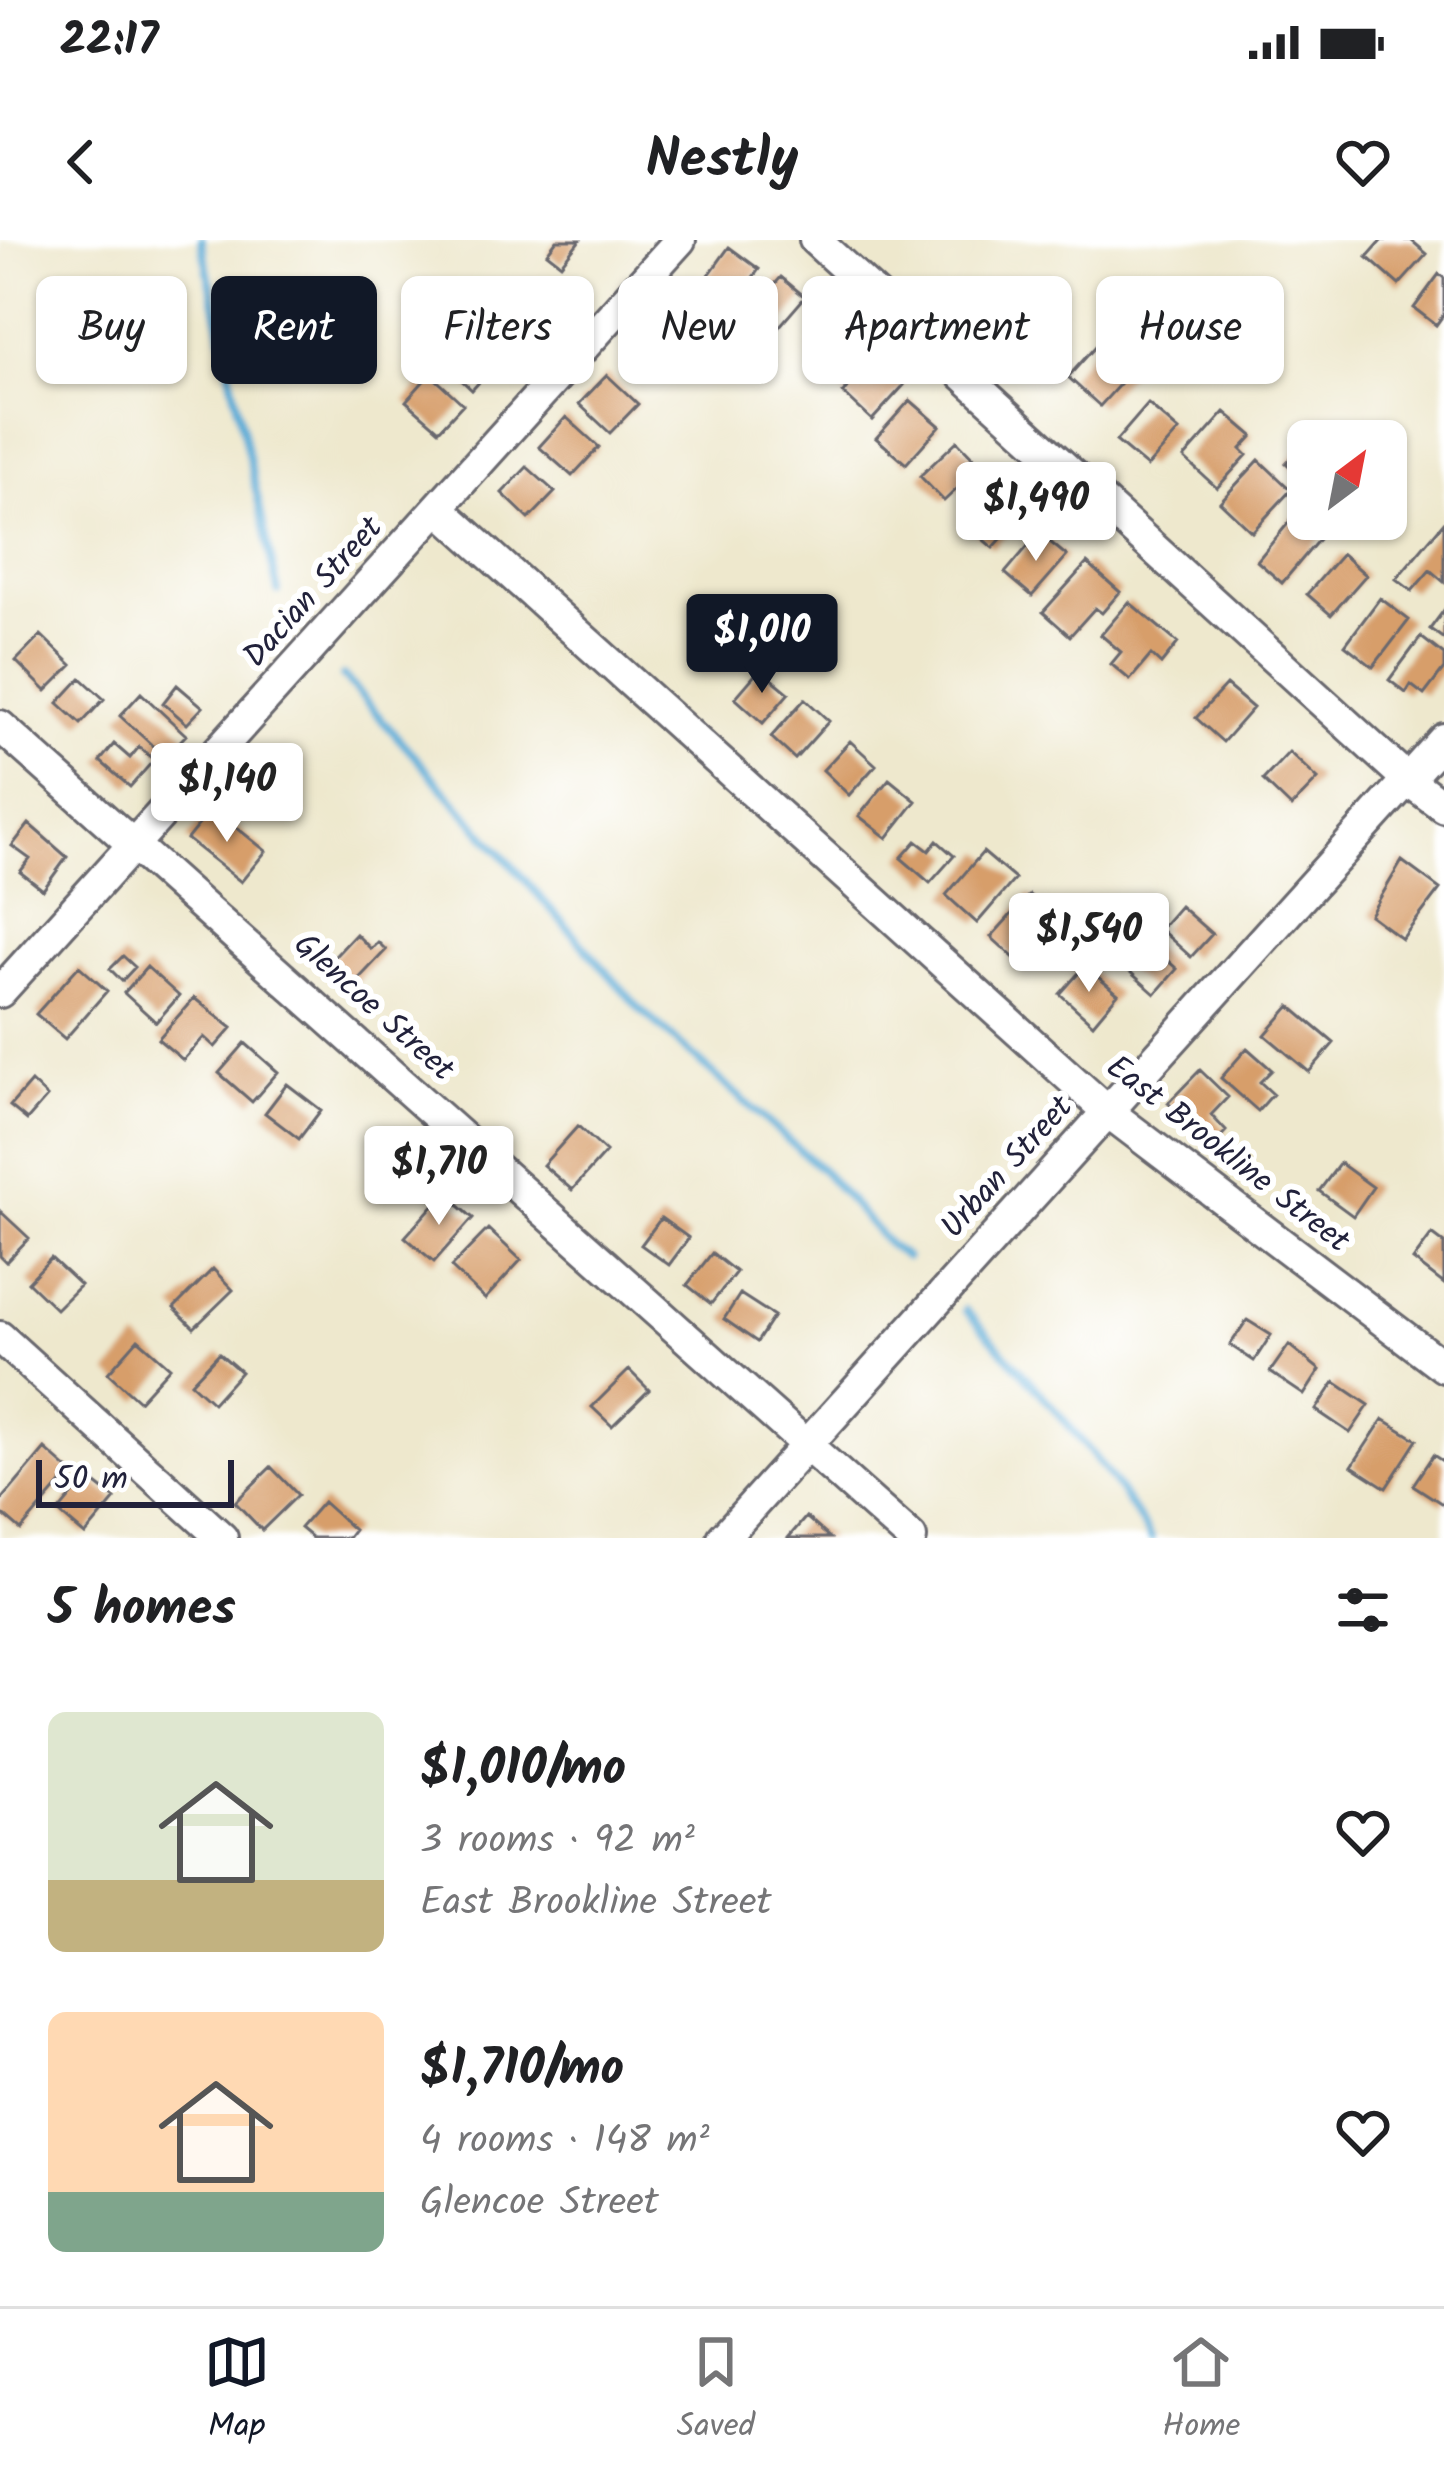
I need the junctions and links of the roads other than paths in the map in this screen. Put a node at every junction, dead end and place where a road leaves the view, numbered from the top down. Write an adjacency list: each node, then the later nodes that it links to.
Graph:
1 (680, 240): 3 (street, Dacian Street)
2 (815, 240): 6 (street)
3 (438, 508): 8 (street, Dacian Street); 10 (street, East Brookline Street)
4 (0, 726): 8 (street, Glencoe Street)
5 (1444, 739): 6 (street, Urban Street)
6 (1408, 780): 7 (street); 10 (street, Urban Street)
7 (1444, 807)
8 (135, 846): 9 (street, Dacian Street); 13 (street, Glencoe Street)
9 (0, 992)
10 (1108, 1112): 12 (street, East Brookline Street); 13 (street, Urban Street)
11 (0, 1337): 14 (street)
12 (1444, 1367)
13 (809, 1443): 15 (street, Urban Street); 16 (street, Glencoe Street)
14 (223, 1538)
15 (723, 1538)
16 (911, 1538)

